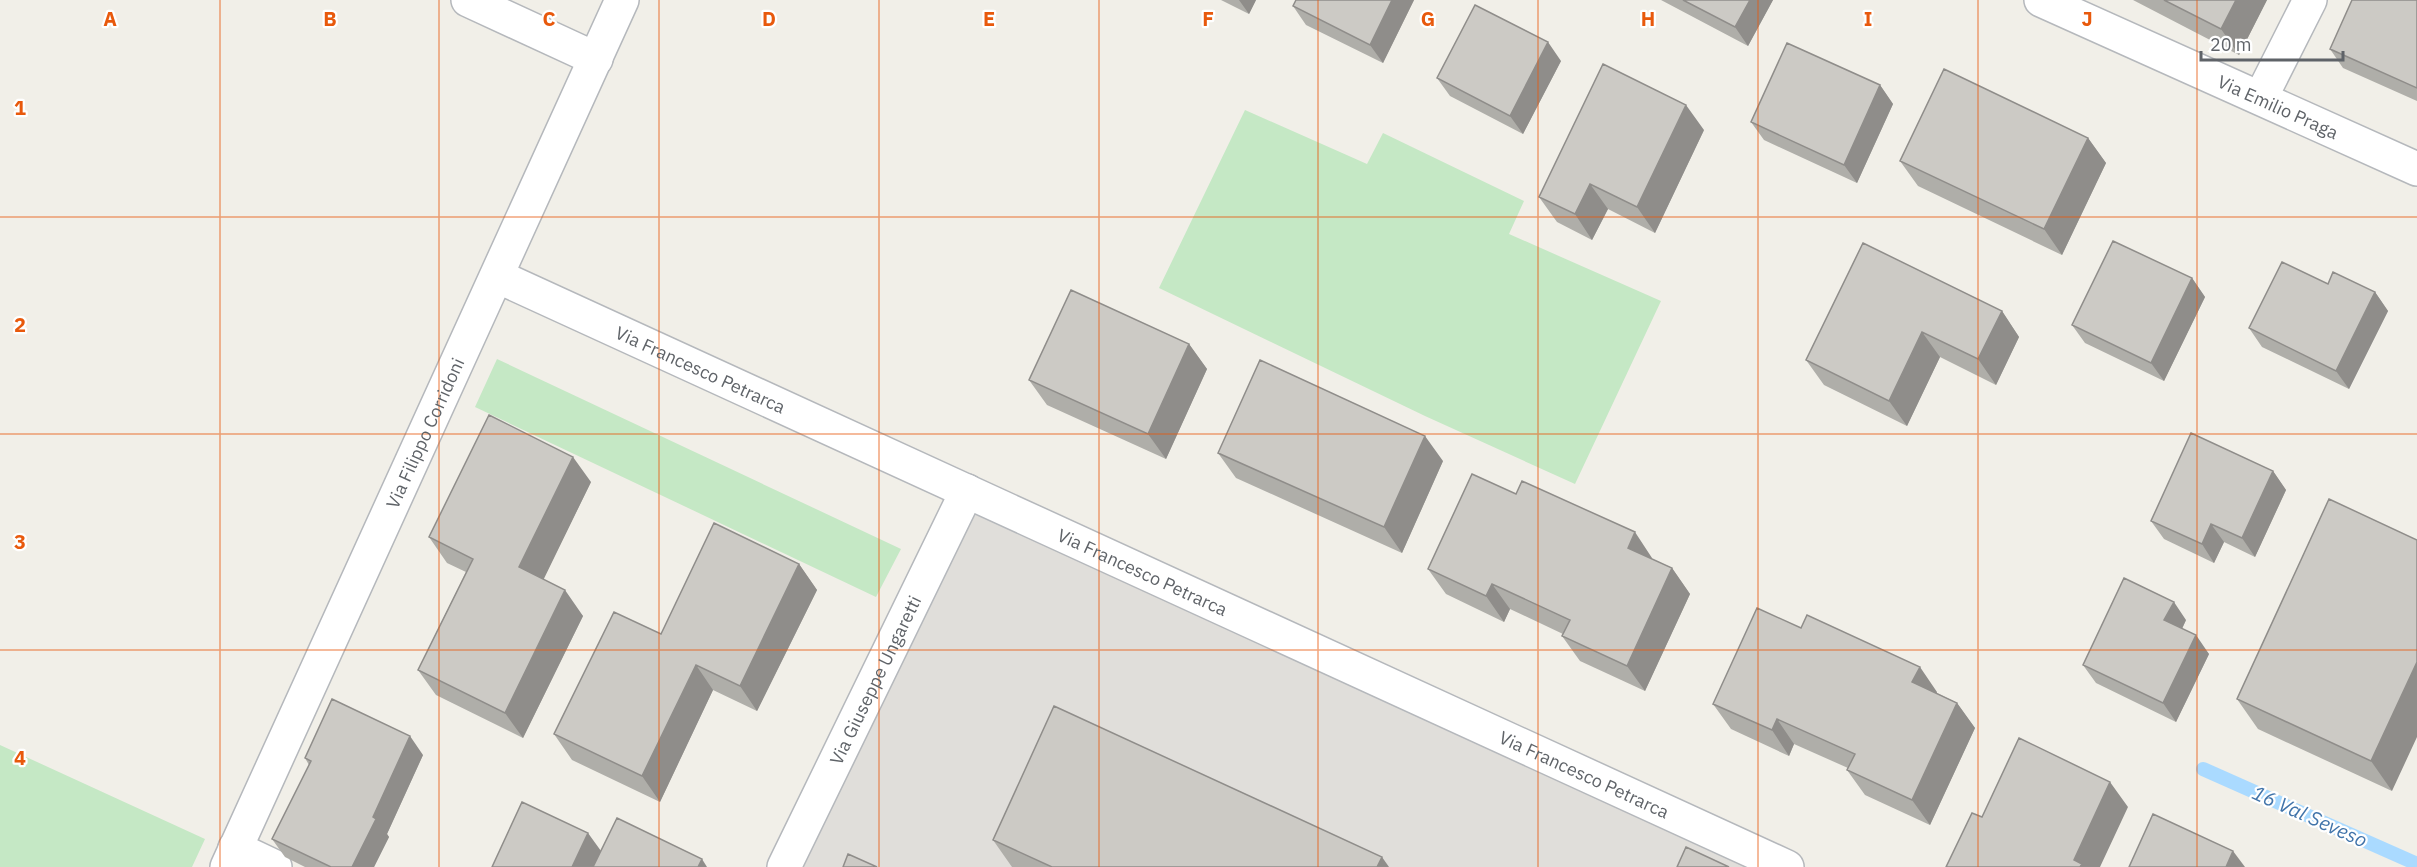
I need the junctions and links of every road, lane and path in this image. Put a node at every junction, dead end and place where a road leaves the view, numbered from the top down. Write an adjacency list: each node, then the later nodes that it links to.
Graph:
1 (468, 0): 5 (street)
2 (622, 0): 5 (street, Via Filippo Corridoni)
3 (2041, 0): 6 (street, Via Emilio Praga)
4 (2310, 0): 6 (street)
5 (596, 59): 8 (street, Via Filippo Corridoni)
6 (2261, 97): 7 (street, Via Emilio Praga)
7 (2417, 169)
8 (497, 276): 9 (street, Via Francesco Petrarca); 10 (street, Via Filippo Corridoni)
9 (967, 490): 12 (street, Via Giuseppe Ungaretti); 13 (street, Via Francesco Petrarca)
10 (231, 858): 11 (street)
11 (275, 867)
12 (784, 867)
13 (1787, 867)

